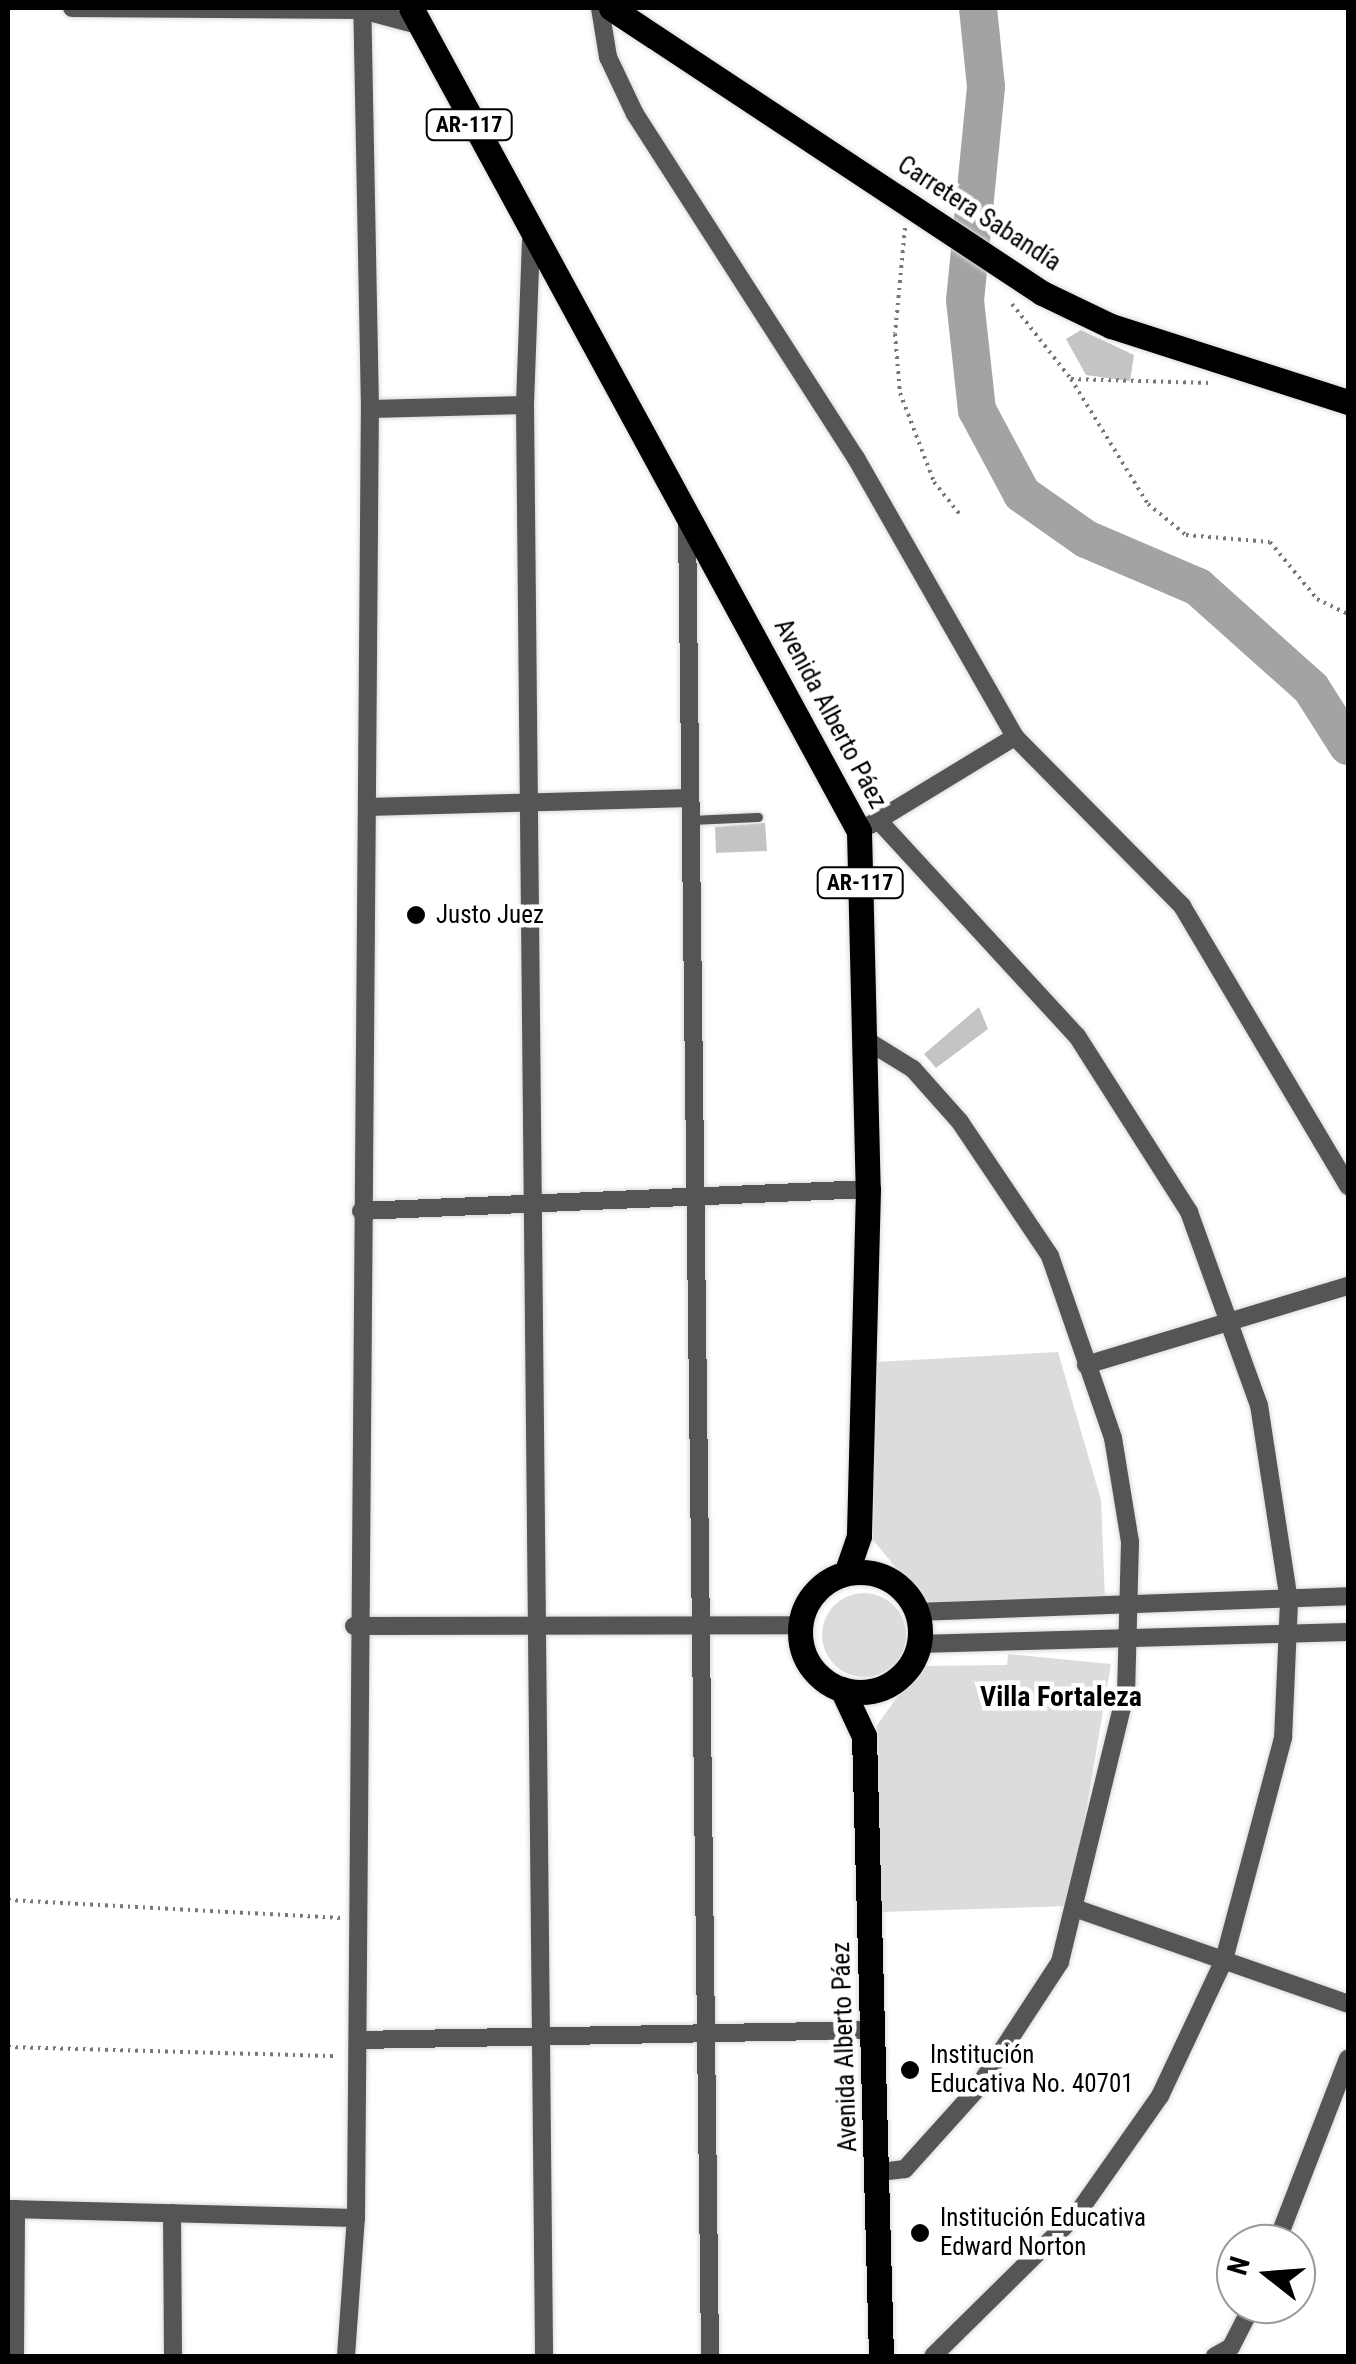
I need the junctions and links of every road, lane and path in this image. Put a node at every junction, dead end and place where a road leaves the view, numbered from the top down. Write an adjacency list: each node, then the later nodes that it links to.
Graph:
1 (72, 8): 2 (street)
2 (314, 8): 5 (street)
3 (600, 8): 18 (street)
4 (611, 8): 7 (main road, Carretera Sabandía)
5 (362, 10): 6 (street); 14 (street)
6 (414, 16): 8 (main road, Avenida Alberto Páez / AR-117)
7 (908, 204): 12 (main road, Carretera Sabandía); 16 (path)
8 (531, 240): 13 (street); 15 (main road, Avenida Alberto Páez / AR-117)
9 (1012, 304): 10 (path)
10 (1071, 379): 11 (path); 17 (path)
11 (1218, 384)
12 (1348, 402)
13 (525, 404): 14 (street); 20 (street)
14 (370, 409): 21 (street)
15 (687, 510): 19 (street); 24 (main road, Avenida Alberto Páez / AR-117)
16 (961, 516)
17 (1348, 614)
18 (1015, 737): 24 (street); 26 (street)
19 (690, 798): 20 (street); 23 (street)
20 (529, 801): 21 (street); 29 (street)
21 (367, 807): 30 (street)
22 (758, 817): 23 (lane)
23 (690, 820): 28 (street)
24 (869, 826): 25 (main road, Avenida Alberto Páez / AR-117); 32 (street)
25 (866, 1040): 27 (main road, Avenida Alberto Páez / AR-117); 33 (street)
26 (1348, 1186)
27 (868, 1189): 28 (street); 34 (main road, Avenida Alberto Páez / AR-117)
28 (695, 1196): 29 (street); 41 (street)
29 (533, 1207): 30 (street); 42 (street)
30 (361, 1211): 44 (street)
31 (1348, 1286): 32 (street)
32 (1234, 1324): 33 (street); 38 (street)
33 (1086, 1365): 39 (street)
34 (859, 1536): 35 (main road, Avenida Alberto Páez / AR-117); 36 (main road, Avenida Alberto Páez / AR-117)
35 (846, 1573): 36 (main road); 43 (main road)
36 (875, 1574): 40 (main road, AR-117)
37 (1348, 1596): 38 (street)
38 (1289, 1602): 39 (street); 46 (street)
39 (1128, 1608): 40 (street); 47 (street)
40 (916, 1612): 48 (main road)
41 (703, 1624): 42 (street); 43 (street); 58 (street)
42 (537, 1625): 44 (street); 59 (street)
43 (800, 1625): 50 (main road)
44 (354, 1626): 54 (street)
45 (1348, 1632): 46 (street)
46 (1288, 1636): 47 (street); 55 (street)
47 (1130, 1639): 48 (street); 53 (street)
48 (918, 1644): 49 (main road)
49 (885, 1686): 50 (main road); 51 (main road, Avenida Alberto Páez)
50 (842, 1690): 51 (main road, Avenida Alberto Páez)
51 (864, 1736): 57 (main road, Avenida Alberto Páez)
52 (8, 1900): 54 (path)
53 (1080, 1910): 55 (street); 63 (street)
54 (356, 1919): 61 (street)
55 (1224, 1960): 56 (street); 75 (street)
56 (1348, 2004)
57 (874, 2030): 58 (street); 63 (main road, Avenida Alberto Páez)
58 (708, 2033): 59 (street); 73 (street)
59 (541, 2035): 61 (street); 72 (street)
60 (8, 2047): 61 (path)
61 (357, 2048): 66 (street)
62 (1348, 2058): 67 (street)
63 (879, 2172): 74 (main road, Avenida Alberto Páez)
64 (12, 2209): 65 (street); 69 (street)
65 (172, 2213): 66 (street); 70 (street)
66 (356, 2218): 71 (street)
67 (1284, 2224)
68 (1243, 2324): 76 (street)
69 (14, 2356)
70 (173, 2356)
71 (346, 2356)
72 (544, 2356)
73 (710, 2356)
74 (880, 2356)
75 (933, 2356)
76 (1214, 2356)

